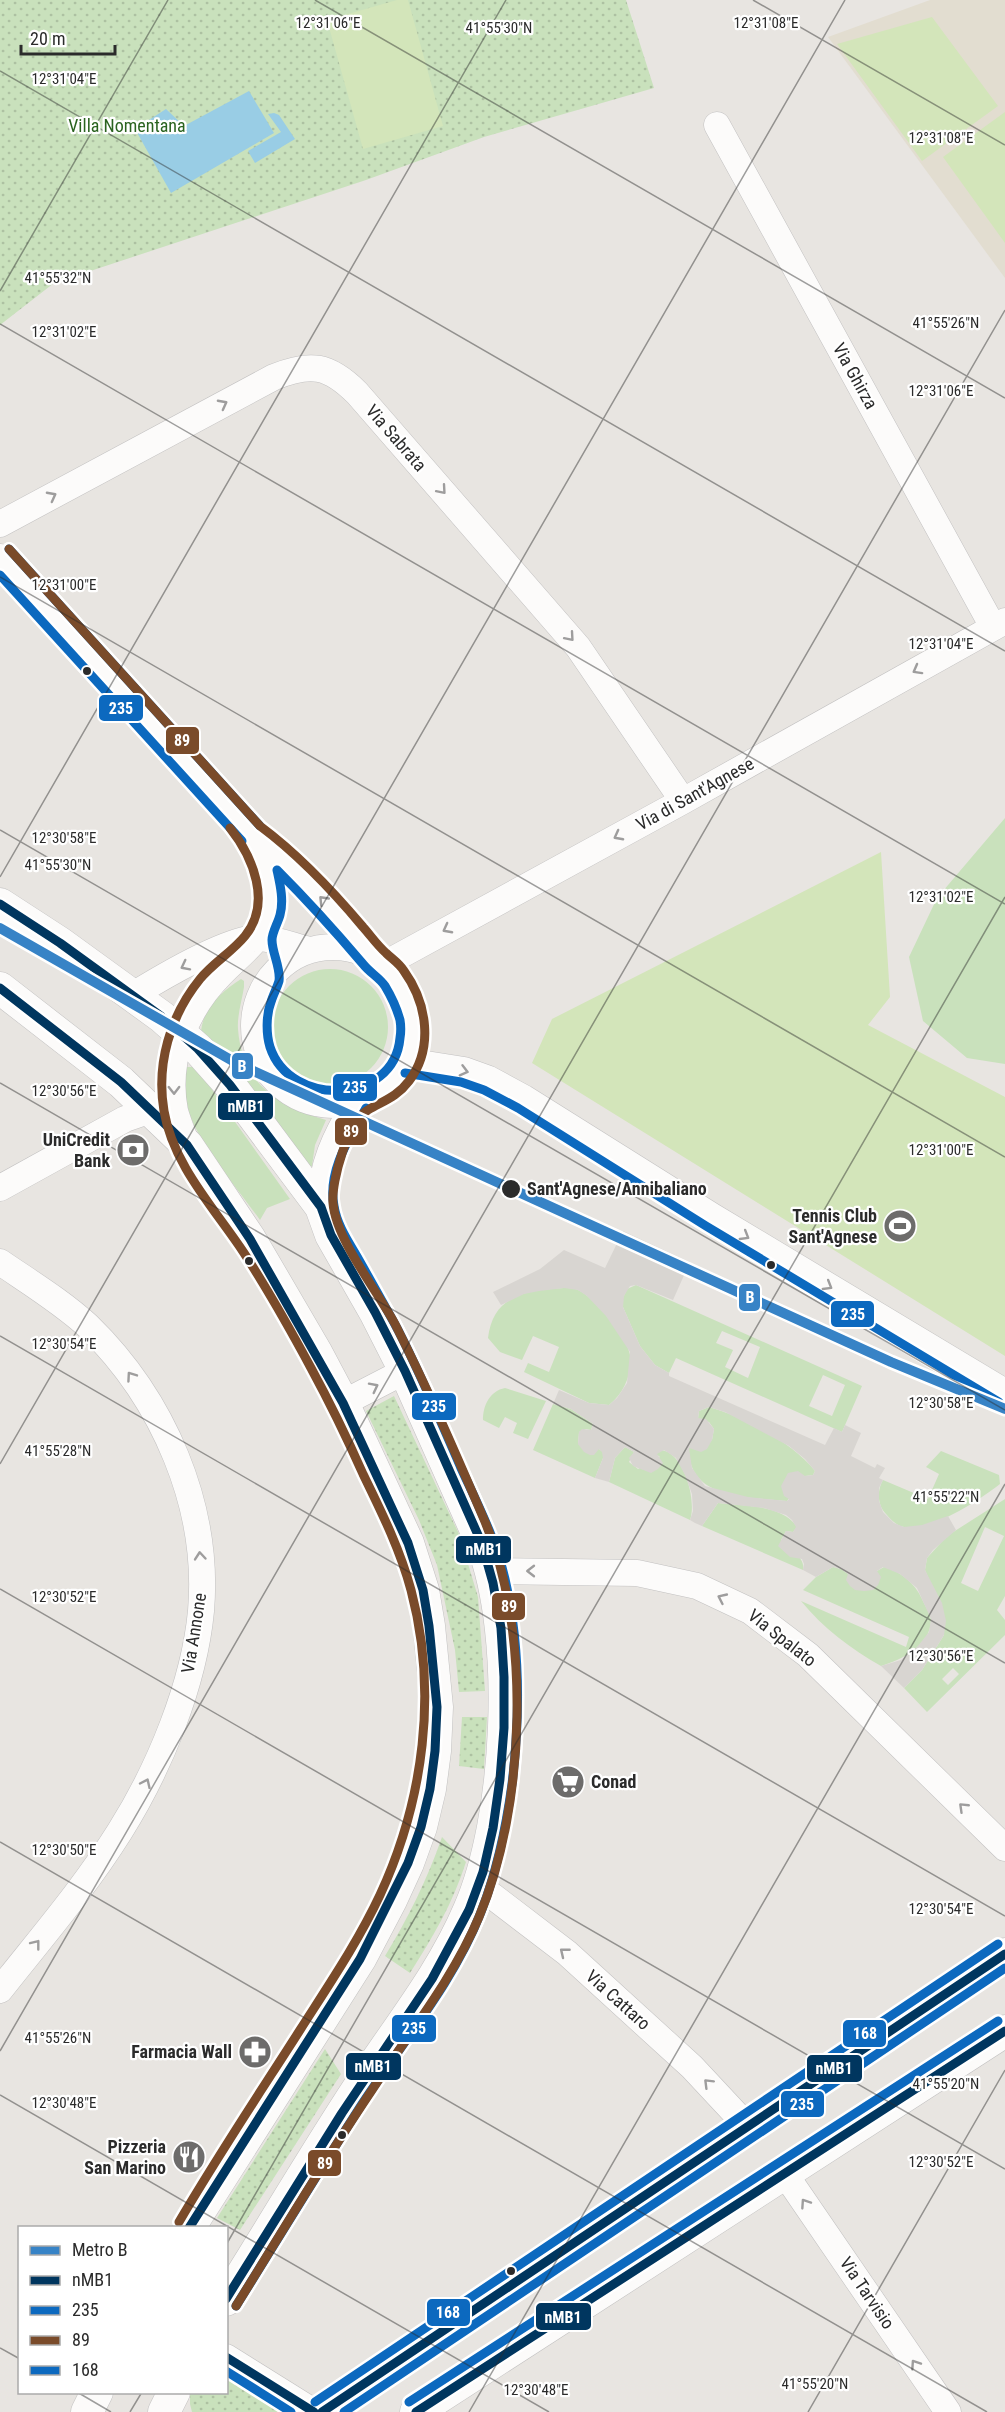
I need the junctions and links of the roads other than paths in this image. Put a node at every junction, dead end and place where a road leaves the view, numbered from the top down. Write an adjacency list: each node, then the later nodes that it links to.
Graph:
1 (717, 125): 4 (street, Via Ghirza)
2 (0, 524): 5 (street, Via Sabrata, one-way to 5)
3 (0, 557): 6 (street)
4 (999, 624): 5 (street, Via di Sant'Agnese, one-way to 5)
5 (683, 801): 10 (street, Via di Sant'Agnese, one-way to 10)
6 (252, 835): 8 (street); 10 (street, one-way to 6)
7 (0, 904): 13 (street)
8 (259, 938): 9 (street); 11 (street); 13 (street, one-way to 13); 14 (street)
9 (309, 950): 10 (street); 11 (street)
10 (379, 962): 15 (street)
11 (267, 978): 16 (street)
12 (0, 988): 17 (street)
13 (133, 995): 14 (street)
14 (182, 1034): 18 (street, one-way to 18); 20 (street)
15 (407, 1061): 16 (street); 23 (street, one-way to 23)
16 (356, 1102): 20 (street)
17 (151, 1110): 18 (street); 19 (street)
18 (187, 1145): 24 (street)
19 (0, 1188)
20 (321, 1207): 22 (street)
21 (0, 1262): 29 (street, Via Annone, one-way to 21)
22 (405, 1371): 24 (street, one-way to 22); 25 (street)
23 (1005, 1392)
24 (343, 1403): 33 (street)
25 (492, 1571): 26 (street, Via Spalato, one-way to 25); 27 (street)
26 (1005, 1848)
27 (478, 1885): 31 (street, Via Cattaro, one-way to 27); 34 (street)
28 (1005, 1954): 31 (street)
29 (0, 1990)
30 (1005, 2031): 32 (street)
31 (748, 2127): 38 (street)
32 (785, 2174): 41 (street); 42 (street, Via Tarvisio, one-way to 32)
33 (190, 2226)
34 (228, 2297)
35 (228, 2358): 38 (street)
36 (96, 2394): 39 (street)
37 (173, 2394): 40 (street)
38 (325, 2408)
39 (87, 2412)
40 (164, 2412)
41 (416, 2412)
42 (948, 2412)

